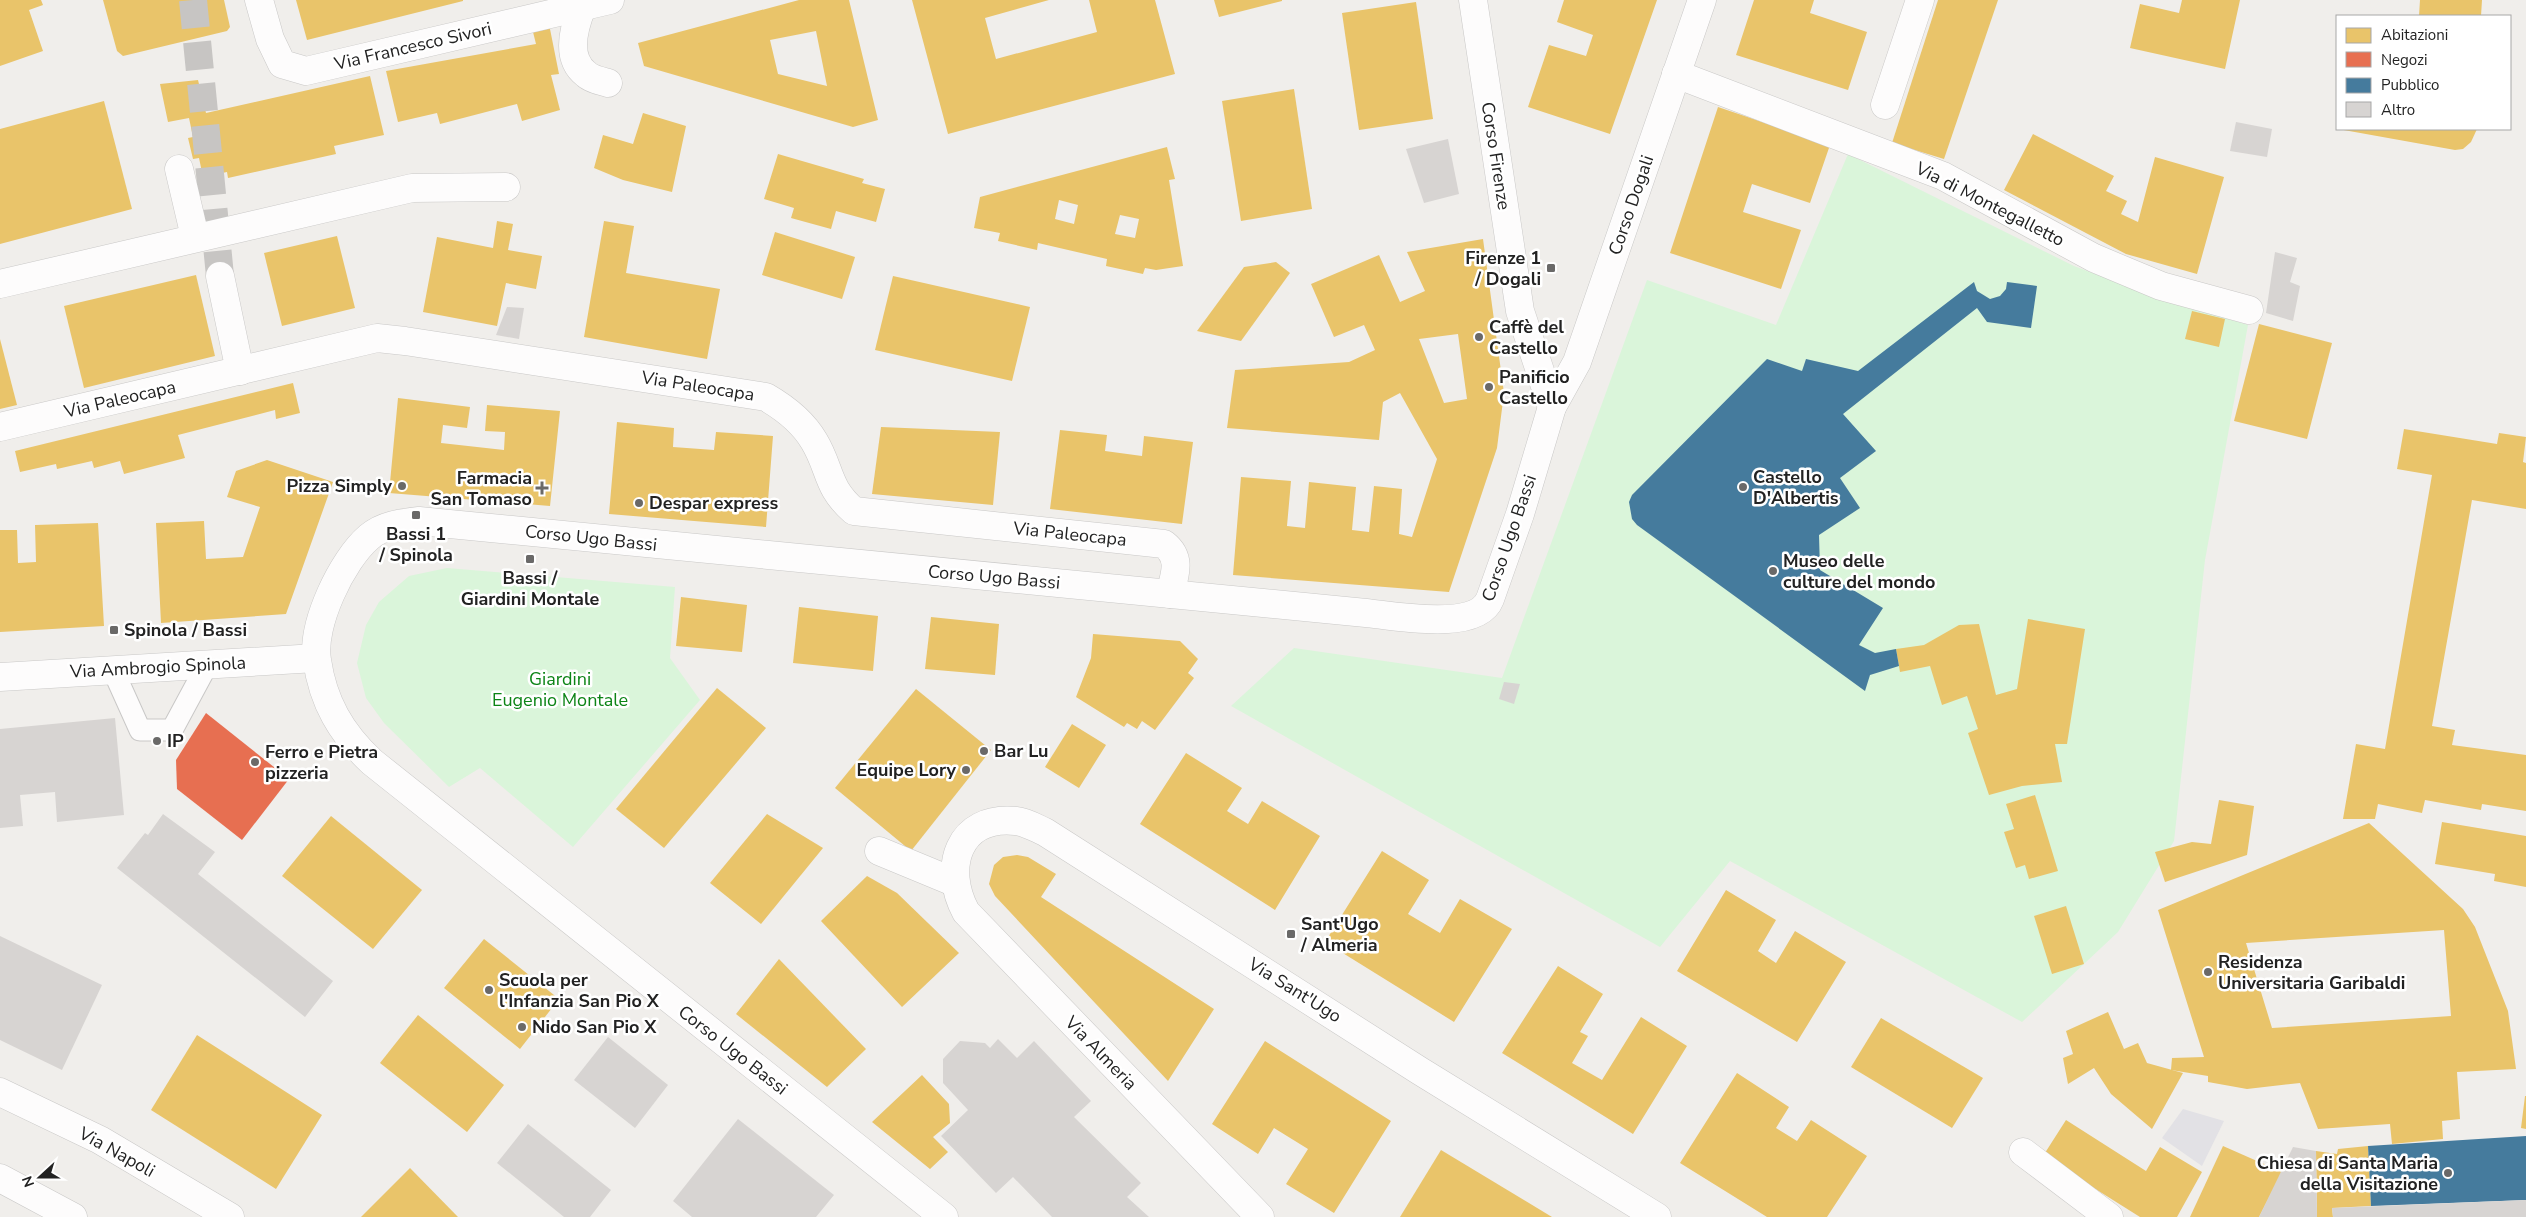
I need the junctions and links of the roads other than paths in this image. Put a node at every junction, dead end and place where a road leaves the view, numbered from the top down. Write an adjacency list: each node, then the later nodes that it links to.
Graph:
1 (259, 0): 6 (street, Via Francesco Sivori)
2 (610, 0): 6 (street, Via Francesco Sivori)
3 (1473, 0): 17 (street, Corso Firenze)
4 (1702, 0): 7 (street, Corso Dogali)
5 (1920, 0): 9 (street)
6 (582, 7): 8 (street)
7 (1676, 74): 15 (street, Via di Montegalletto); 17 (street, Corso Dogali)
8 (608, 83)
9 (1885, 105)
10 (178, 170): 12 (street)
11 (506, 188): 12 (street)
12 (195, 237): 14 (street)
13 (220, 276): 16 (street)
14 (0, 284)
15 (2249, 310)
16 (240, 370): 18 (street, Via Paleocapa); 19 (street, Via Paleocapa)
17 (1552, 407): 19 (street, Corso Ugo Bassi)
18 (0, 427)
19 (1170, 594): 20 (street, Corso Ugo Bassi)
20 (316, 658): 21 (street, Via Ambrogio Spinola); 31 (street, Corso Ugo Bassi)
21 (208, 665): 22 (street, Via Ambrogio Spinola); 22 (lane)
22 (113, 670): 23 (street, Via Ambrogio Spinola)
23 (0, 677)
24 (878, 851): 25 (street)
25 (954, 882): 32 (street, Via Almeria); 33 (street, Via Sant'Ugo)
26 (0, 1092): 30 (street, Via Napoli)
27 (2023, 1152): 34 (street)
28 (0, 1178): 29 (street)
29 (73, 1217)
30 (230, 1217)
31 (944, 1217)
32 (1260, 1217)
33 (1657, 1217)
34 (2109, 1217)

